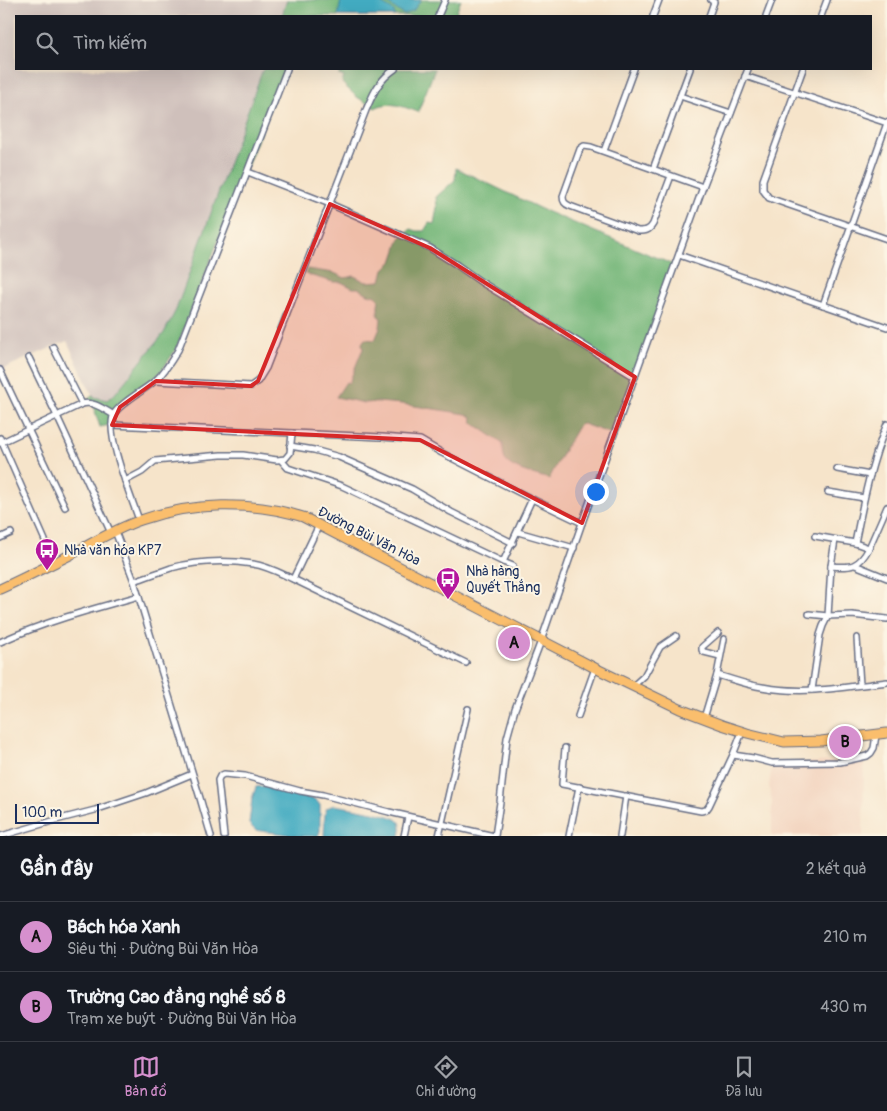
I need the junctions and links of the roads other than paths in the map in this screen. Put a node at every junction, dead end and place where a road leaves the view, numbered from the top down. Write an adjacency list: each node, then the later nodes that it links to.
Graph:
1 (445, 0): 6 (street)
2 (659, 0): 7 (street)
3 (711, 0): 8 (street)
4 (772, 0): 9 (street)
5 (827, 0): 10 (street)
6 (438, 15)
7 (653, 15)
8 (709, 15)
9 (766, 15)
10 (821, 15)
11 (287, 70): 24 (street)
12 (393, 70): 27 (street)
13 (634, 70): 22 (street)
14 (690, 70): 19 (street)
15 (748, 70): 17 (street)
16 (802, 70): 18 (street)
17 (745, 76): 18 (street); 20 (street)
18 (794, 92): 21 (street); 28 (street)
19 (680, 96): 20 (street); 23 (street)
20 (731, 113): 26 (street)
21 (887, 123): 28 (street)
22 (604, 151): 23 (street); 25 (street)
23 (653, 169): 25 (street)
24 (248, 172): 27 (street); 37 (street)
25 (671, 176): 26 (street)
26 (703, 187): 30 (street)
27 (330, 204): 36 (street); 37 (street)
28 (850, 226): 29 (street); 31 (street)
29 (887, 239)
30 (679, 255): 31 (street); 36 (street)
31 (823, 305): 32 (street)
32 (887, 327)
33 (54, 347): 38 (street)
34 (29, 358): 40 (street)
35 (0, 370): 43 (street)
36 (635, 377): 59 (street)
37 (156, 381): 39 (street)
38 (82, 404): 39 (street); 40 (street)
39 (114, 415): 42 (street)
40 (57, 416): 43 (street); 61 (street)
41 (887, 424): 45 (street)
42 (112, 425): 44 (street); 52 (street)
43 (29, 430): 46 (street); 56 (street)
44 (292, 433): 48 (street); 55 (street)
45 (881, 440): 47 (street); 51 (street)
46 (1, 441): 72 (street)
47 (887, 443)
48 (290, 446): 49 (street); 67 (street)
49 (281, 460): 52 (street); 71 (street)
50 (838, 469): 51 (street)
51 (870, 475): 54 (street)
52 (125, 480): 58 (street)
53 (828, 492): 54 (street)
54 (864, 498): 68 (street)
55 (532, 499): 59 (street); 62 (street)
56 (65, 507)
57 (887, 507): 70 (street)
58 (139, 520): 60 (main road, Đường Bùi Văn Hòa); 61 (main road, Đường Bùi Văn Hòa)
59 (582, 523): 69 (street)
60 (319, 525): 77 (street); 88 (main road, Đường Bùi Văn Hòa)
61 (113, 532): 72 (main road, Đường Bùi Văn Hòa); 78 (street)
62 (518, 532): 67 (street); 69 (street)
63 (11, 533): 65 (street)
64 (815, 536): 66 (street)
65 (0, 538)
66 (835, 540): 68 (street); 75 (street)
67 (513, 543): 71 (street)
68 (855, 543): 70 (street)
69 (574, 548): 88 (street)
70 (869, 548): 73 (street)
71 (503, 562): 74 (street)
72 (55, 563): 79 (main road, Đường Bùi Văn Hòa)
73 (855, 565): 75 (street); 76 (street)
74 (513, 566)
75 (831, 566): 82 (street)
76 (887, 578)
77 (293, 579): 78 (street); 91 (street)
78 (134, 581): 80 (street)
79 (0, 589)
80 (138, 596): 89 (street); 106 (street)
81 (809, 614): 82 (street)
82 (828, 616): 83 (street); 97 (street)
83 (887, 619)
84 (718, 633): 90 (street)
85 (676, 636): 95 (street)
86 (857, 638): 96 (street)
87 (724, 639): 90 (street)
88 (542, 641): 92 (main road, Đường Bùi Văn Hòa); 116 (street)
89 (0, 642)
90 (720, 656): 93 (street)
91 (466, 663)
92 (595, 668): 95 (main road, Đường Bùi Văn Hòa); 99 (street)
93 (717, 675): 97 (street); 100 (street)
94 (887, 682): 96 (street)
95 (633, 686): 100 (main road, Đường Bùi Văn Hòa)
96 (860, 686): 97 (street)
97 (812, 690)
98 (468, 709): 110 (street)
99 (578, 716)
100 (704, 718): 101 (main road, Đường Bùi Văn Hòa)
101 (742, 732): 103 (main road, Đường Bùi Văn Hòa); 105 (street)
102 (887, 733): 103 (main road, Đường Bùi Văn Hòa)
103 (876, 735): 105 (street)
104 (565, 748): 107 (street)
105 (733, 755): 108 (street)
106 (192, 774): 111 (street); 112 (street)
107 (579, 787): 108 (street); 117 (street)
108 (626, 796): 118 (street)
109 (408, 817): 110 (street); 113 (street); 114 (street)
110 (442, 824): 115 (street); 116 (street)
111 (1, 836)
112 (211, 836)
113 (224, 836)
114 (404, 836)
115 (439, 836)
116 (494, 836)
117 (569, 836)
118 (620, 836)

